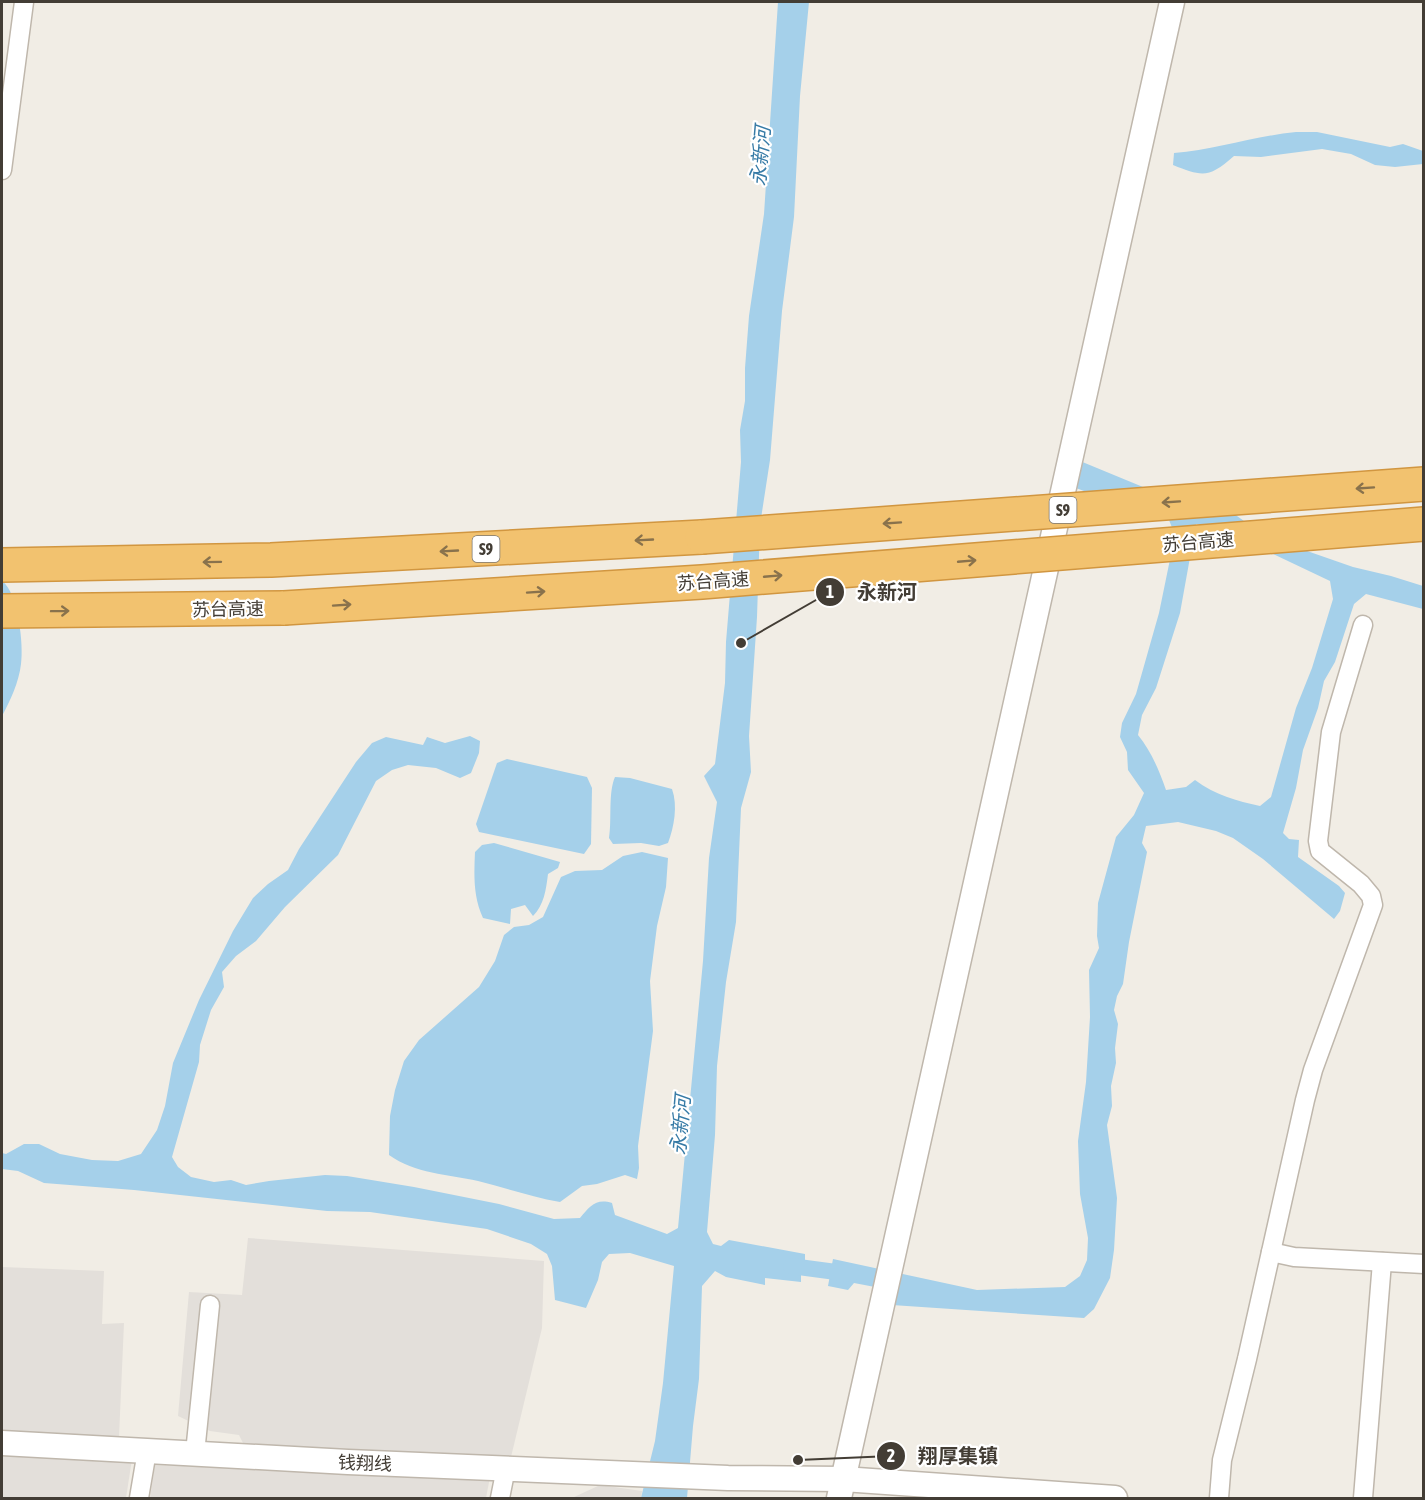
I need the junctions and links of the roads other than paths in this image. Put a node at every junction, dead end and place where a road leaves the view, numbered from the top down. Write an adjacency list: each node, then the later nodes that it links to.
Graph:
1 (24, 2): 3 (street)
2 (1172, 2): 17 (street)
3 (2, 170)
4 (1424, 484): 6 (highway, S9, one-way to 6, bridge)
5 (1424, 524): 7 (highway, 苏台高速, one-way to 5, bridge)
6 (2, 566)
7 (2, 611)
8 (1363, 625): 9 (street)
9 (1271, 1252): 10 (street); 21 (street)
10 (1382, 1262): 11 (street); 22 (street)
11 (1424, 1264)
12 (210, 1305): 15 (street)
13 (2, 1443): 14 (street, 钱翔线)
14 (147, 1451): 15 (street, 钱翔线); 18 (street)
15 (195, 1453): 16 (street, 钱翔线)
16 (506, 1468): 17 (street, 钱翔线); 19 (street)
17 (841, 1489): 20 (street, 钱翔线)
18 (139, 1498)
19 (500, 1498)
20 (1115, 1498)
21 (1219, 1498)
22 (1363, 1498)

